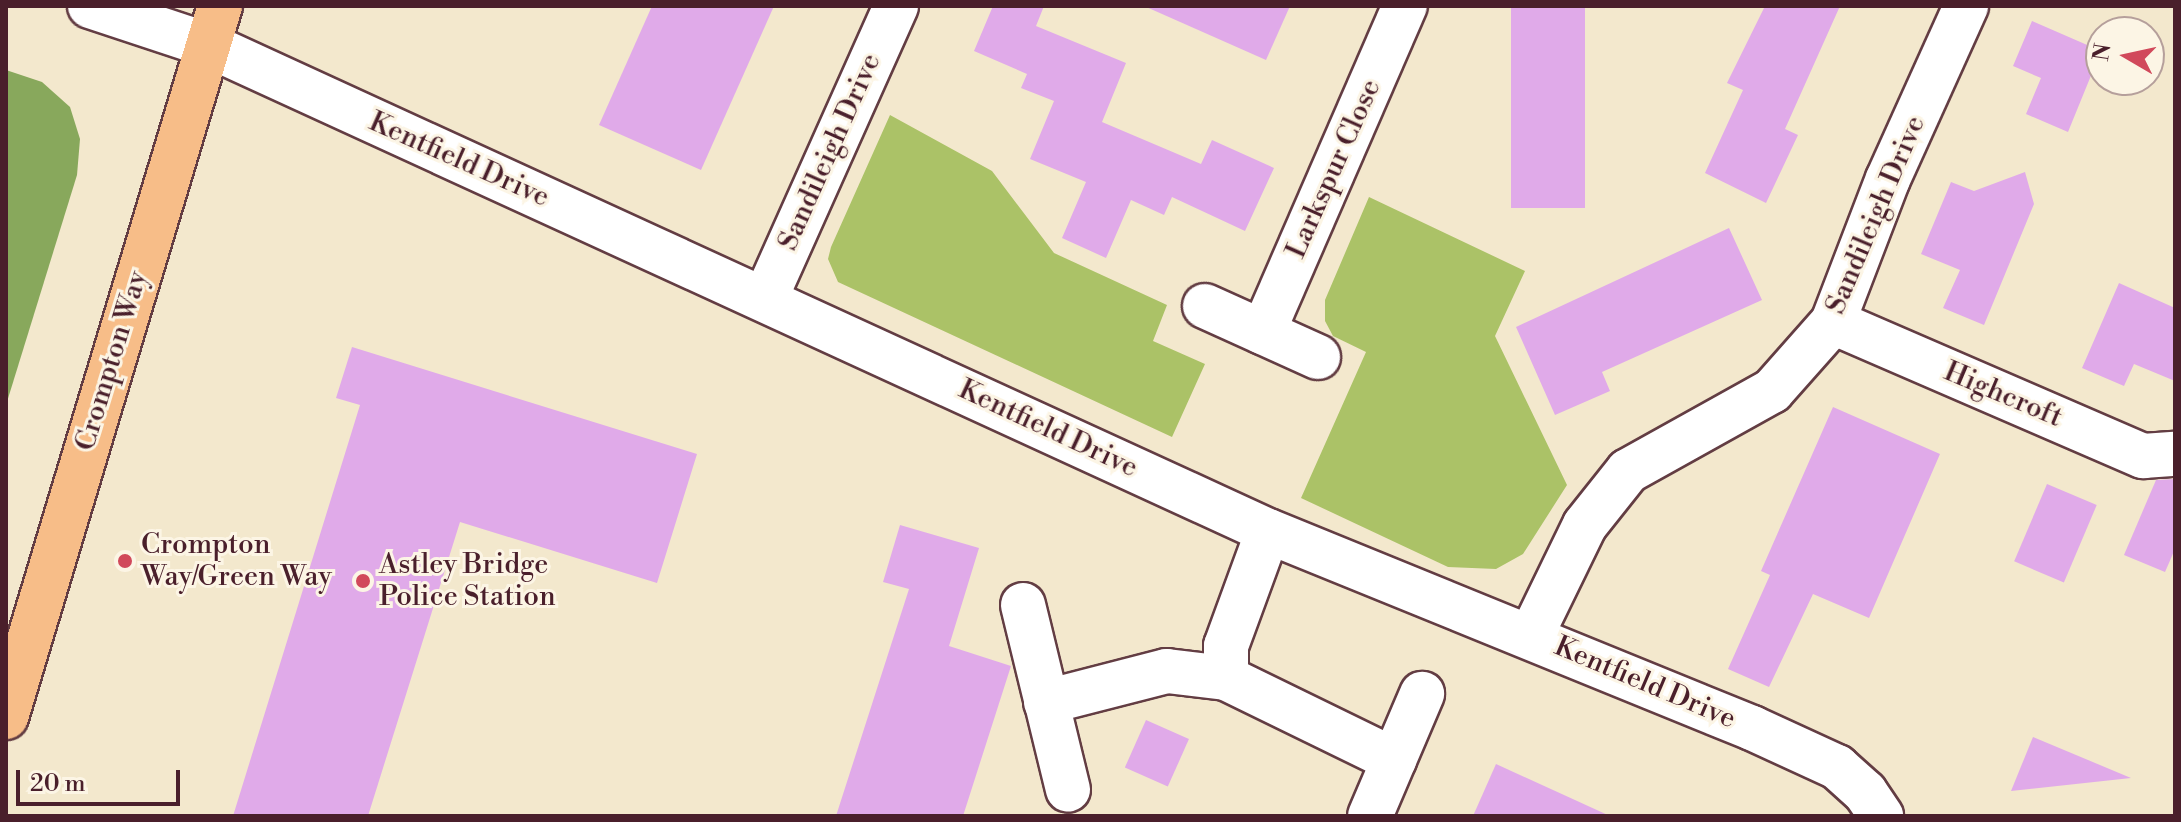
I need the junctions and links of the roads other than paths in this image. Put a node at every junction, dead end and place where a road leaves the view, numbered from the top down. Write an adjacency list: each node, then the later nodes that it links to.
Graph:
1 (90, 6): 5 (street, Kentfield Drive)
2 (896, 6): 6 (street, Sandileigh Drive)
3 (1405, 6): 9 (street, Larkspur Close)
4 (1966, 6): 8 (street, Sandileigh Drive)
5 (214, 26): 6 (street, Kentfield Drive); 18 (highway, Crompton Way)
6 (765, 299): 12 (street, Kentfield Drive)
7 (1205, 306): 9 (street)
8 (1833, 322): 11 (street, Highcroft); 14 (street, Sandileigh Drive)
9 (1263, 332): 10 (street)
10 (1318, 357)
11 (2175, 454)
12 (1268, 531): 14 (street, Kentfield Drive); 15 (street)
13 (1023, 605): 17 (street)
14 (1531, 636): 22 (street, Kentfield Drive)
15 (1226, 678): 17 (street); 19 (street)
16 (1422, 694): 19 (street)
17 (1046, 702): 20 (street)
18 (6, 717)
19 (1394, 760): 21 (street)
20 (1068, 790)
21 (1370, 816)
22 (1881, 816)

